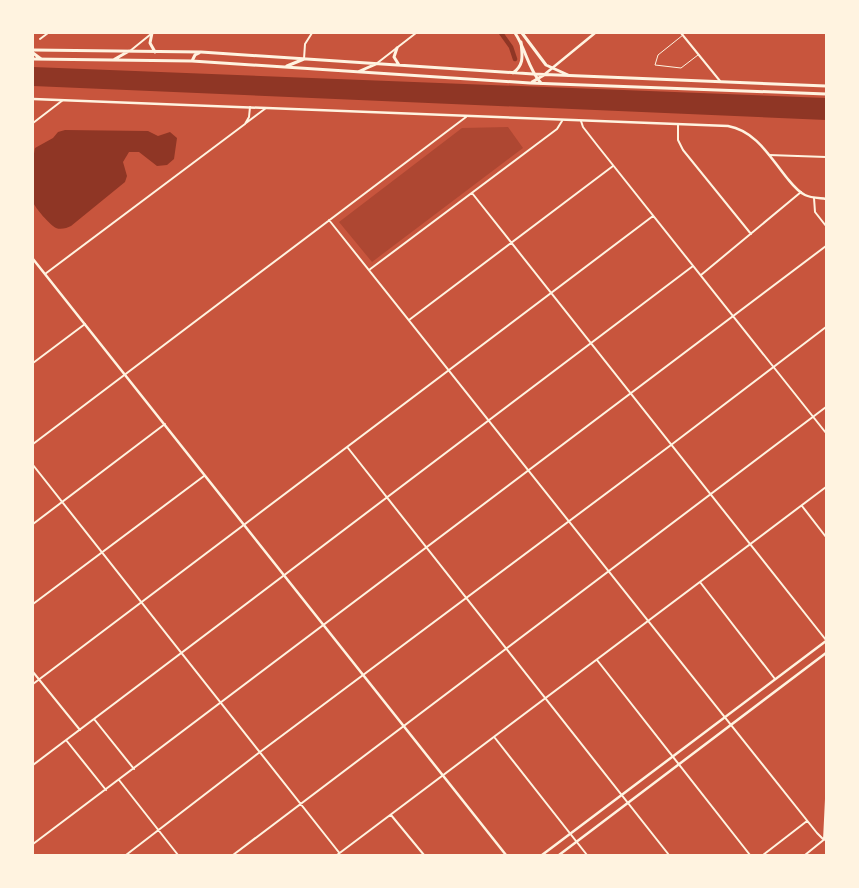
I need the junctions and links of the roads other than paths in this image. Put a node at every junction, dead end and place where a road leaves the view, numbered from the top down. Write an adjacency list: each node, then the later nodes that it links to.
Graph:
1 (48, 33): 9 (street)
2 (152, 33): 13 (street); 14 (main road)
3 (312, 33): 19 (street)
4 (416, 33): 11 (street)
5 (515, 33): 10 (main road)
6 (522, 33): 25 (main road)
7 (595, 33): 25 (street)
8 (682, 34): 16 (street); 16 (lane)
9 (40, 39)
10 (521, 42): 27 (main road); 28 (main road)
11 (397, 48): 22 (street); 23 (main road)
12 (33, 51): 13 (main road); 18 (main road)
13 (129, 51): 14 (main road); 20 (main road)
14 (156, 52): 15 (main road)
15 (201, 52): 19 (main road); 21 (main road)
16 (698, 55): 32 (street)
17 (33, 59): 18 (main road)
18 (42, 59): 20 (main road)
19 (304, 59): 22 (main road); 24 (main road)
20 (111, 60): 21 (main road)
21 (192, 61): 24 (main road)
22 (376, 64): 23 (main road); 26 (main road)
23 (399, 65): 27 (main road)
24 (285, 66): 26 (main road)
25 (552, 69): 29 (street); 30 (main road)
26 (358, 72): 33 (main road)
27 (513, 73): 28 (main road)
28 (534, 74): 29 (main road); 31 (main road)
29 (545, 74): 30 (main road); 31 (main road)
30 (569, 76): 32 (main road)
31 (538, 80): 33 (main road); 34 (main road)
32 (720, 81): 35 (main road)
33 (530, 83): 34 (main road)
34 (541, 83): 36 (main road)
35 (826, 86)
36 (826, 94)
37 (33, 99): 38 (street)
38 (64, 100): 39 (street); 44 (street)
39 (250, 107): 40 (street); 45 (street)
40 (266, 108): 41 (street); 45 (street)
41 (466, 117): 42 (street); 55 (street)
42 (562, 121): 43 (street); 51 (street)
43 (581, 121): 46 (street); 49 (street)
44 (33, 123)
45 (245, 124): 63 (street)
46 (678, 124): 47 (street); 57 (street)
47 (769, 155): 48 (street); 50 (street)
48 (826, 157)
49 (613, 166): 54 (street); 58 (street)
50 (801, 192): 52 (street); 57 (street)
51 (472, 194): 58 (street); 62 (street)
52 (814, 198): 53 (street); 56 (street)
53 (826, 199)
54 (653, 216): 61 (street); 65 (street)
55 (329, 220): 62 (street); 74 (street)
56 (826, 226)
57 (751, 234): 64 (street)
58 (512, 243): 65 (street); 67 (street)
59 (826, 246): 66 (street)
60 (33, 259): 63 (street)
61 (693, 266): 64 (street); 70 (street)
62 (369, 270): 67 (street)
63 (45, 274): 68 (street)
64 (701, 275): 66 (street)
65 (551, 294): 70 (street); 73 (street)
66 (734, 317): 72 (street); 75 (street)
67 (409, 320): 73 (street)
68 (85, 324): 71 (street); 74 (street)
69 (826, 327): 72 (street)
70 (591, 344): 75 (street); 78 (street)
71 (33, 363)
72 (772, 367): 77 (street); 82 (street)
73 (450, 370): 78 (street); 83 (street)
74 (125, 374): 79 (street); 81 (street)
75 (632, 394): 82 (street); 85 (street)
76 (826, 407): 77 (street)
77 (813, 417): 80 (street); 88 (street)
78 (490, 422): 85 (street); 89 (street)
79 (165, 424): 86 (street); 90 (street)
80 (826, 433)
81 (33, 444)
82 (671, 445): 88 (street); 92 (street)
83 (347, 447): 89 (street); 94 (street)
84 (33, 465): 90 (street)
85 (527, 471): 92 (street); 97 (street)
86 (204, 476): 94 (street); 98 (street)
87 (826, 487): 91 (street)
88 (710, 494): 96 (street); 99 (street)
89 (387, 498): 97 (street); 100 (street)
90 (63, 502): 93 (street); 98 (street)
91 (802, 506): 95 (street); 96 (street)
92 (569, 521): 99 (street); 102 (street)
93 (33, 524)
94 (244, 525): 100 (street); 103 (street)
95 (826, 537)
96 (750, 544): 101 (street); 107 (street)
97 (426, 549): 102 (street); 106 (street)
98 (102, 552): 103 (street); 104 (street)
99 (609, 572): 105 (street); 108 (street)
100 (284, 575): 106 (street); 109 (street)
101 (700, 582): 105 (street); 114 (street)
102 (465, 598): 108 (street); 113 (street)
103 (142, 603): 109 (street); 115 (street)
104 (33, 604)
105 (648, 621): 111 (street); 119 (street)
106 (324, 625): 113 (street); 118 (street)
107 (826, 640): 114 (street)
108 (505, 648): 117 (street); 121 (street)
109 (182, 653): 118 (street); 120 (street)
110 (826, 653): 122 (street)
111 (597, 660): 117 (street); 127 (street)
112 (33, 672): 115 (street)
113 (363, 675): 121 (street); 126 (street)
114 (775, 679): 119 (street)
115 (39, 680): 116 (street); 123 (street)
116 (33, 684)
117 (545, 699): 124 (street); 134 (street)
118 (221, 703): 126 (street); 130 (street)
119 (724, 718): 122 (street); 127 (street)
120 (94, 719): 123 (street); 130 (street)
121 (403, 726): 131 (street); 136 (street)
122 (731, 726): 128 (street); 139 (street)
123 (80, 730): 125 (street)
124 (495, 738): 131 (street); 141 (street)
125 (66, 740): 129 (street); 133 (street)
126 (260, 752): 136 (street); 140 (street)
127 (673, 756): 128 (street); 134 (street)
128 (679, 764): 137 (street); 155 (street)
129 (33, 765)
130 (134, 769): 132 (street)
131 (443, 776): 138 (street); 150 (street)
132 (119, 780): 133 (street); 140 (street)
133 (106, 790): 144 (street)
134 (621, 795): 137 (street); 141 (street)
135 (826, 799): 142 (street)
136 (301, 803): 145 (street); 148 (street)
137 (628, 803): 143 (street); 154 (street)
138 (391, 815): 145 (street); 149 (street)
139 (807, 821): 142 (street); 156 (street)
140 (159, 831): 146 (street); 147 (street)
141 (570, 834): 143 (street); 151 (street)
142 (825, 839): 157 (street)
143 (576, 842): 152 (street); 153 (street)
144 (33, 844)
145 (339, 854)
146 (126, 855)
147 (178, 855)
148 (233, 855)
149 (424, 855)
150 (506, 855)
151 (542, 855)
152 (559, 855)
153 (587, 855)
154 (669, 855)
155 (750, 855)
156 (763, 855)
157 (805, 855)

